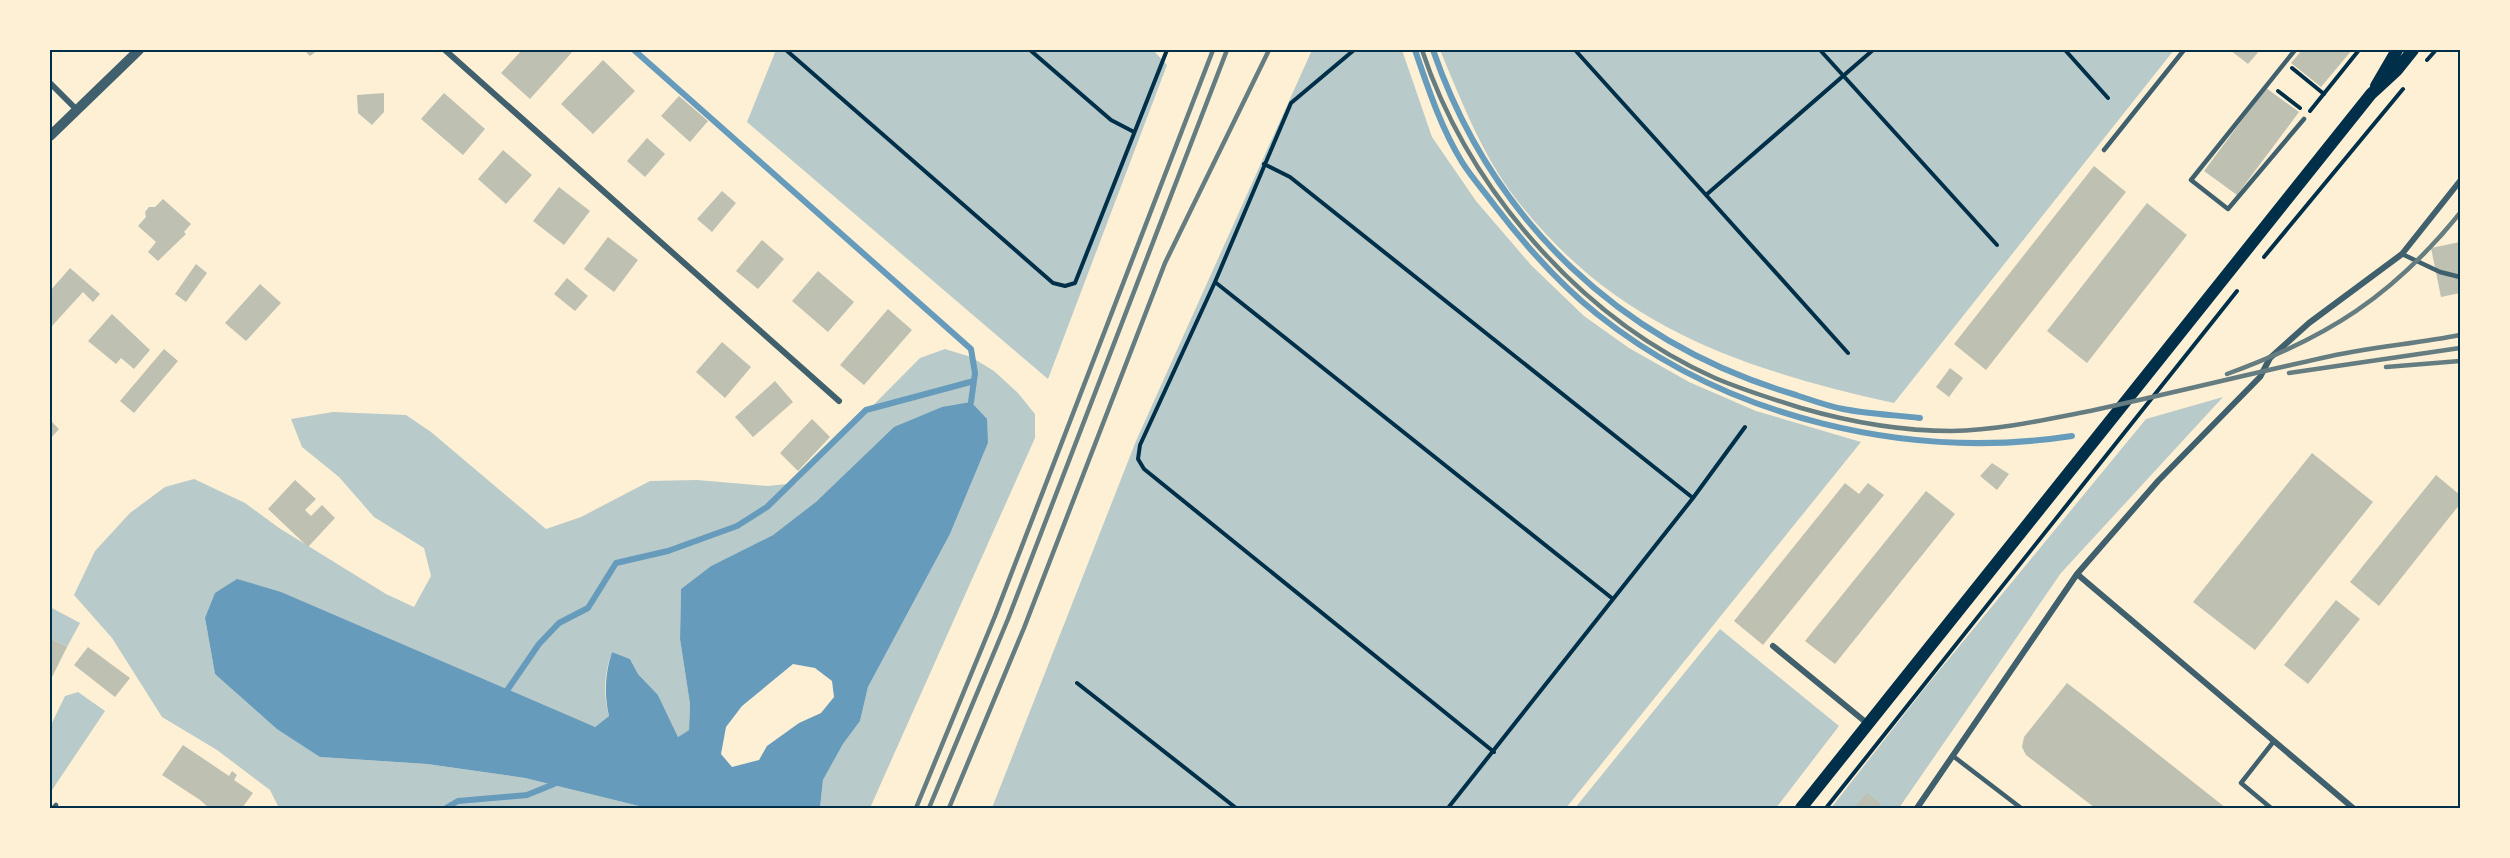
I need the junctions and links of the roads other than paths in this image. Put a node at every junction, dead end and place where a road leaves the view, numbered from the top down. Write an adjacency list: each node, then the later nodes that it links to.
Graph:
1 (139, 50): 9 (street)
2 (445, 50): 16 (street)
3 (2184, 50): 12 (lane)
4 (2295, 50): 10 (lane)
5 (2397, 50): 8 (main road)
6 (2414, 50): 8 (main road)
7 (50, 82): 9 (street)
8 (2371, 94): 19 (main road)
9 (77, 110): 11 (street)
10 (2304, 119)
11 (50, 136)
12 (2104, 150)
13 (2460, 181): 14 (street)
14 (2402, 254): 15 (lane); 17 (street)
15 (2460, 277)
16 (838, 401)
17 (2077, 574): 20 (street); 21 (street)
18 (1773, 646): 19 (street)
19 (1868, 724): 22 (main road)
20 (2274, 741): 25 (lane); 26 (street)
21 (1953, 756): 23 (street); 24 (lane)
22 (1801, 808)
23 (1917, 808)
24 (2020, 808)
25 (2271, 808)
26 (2353, 808)

